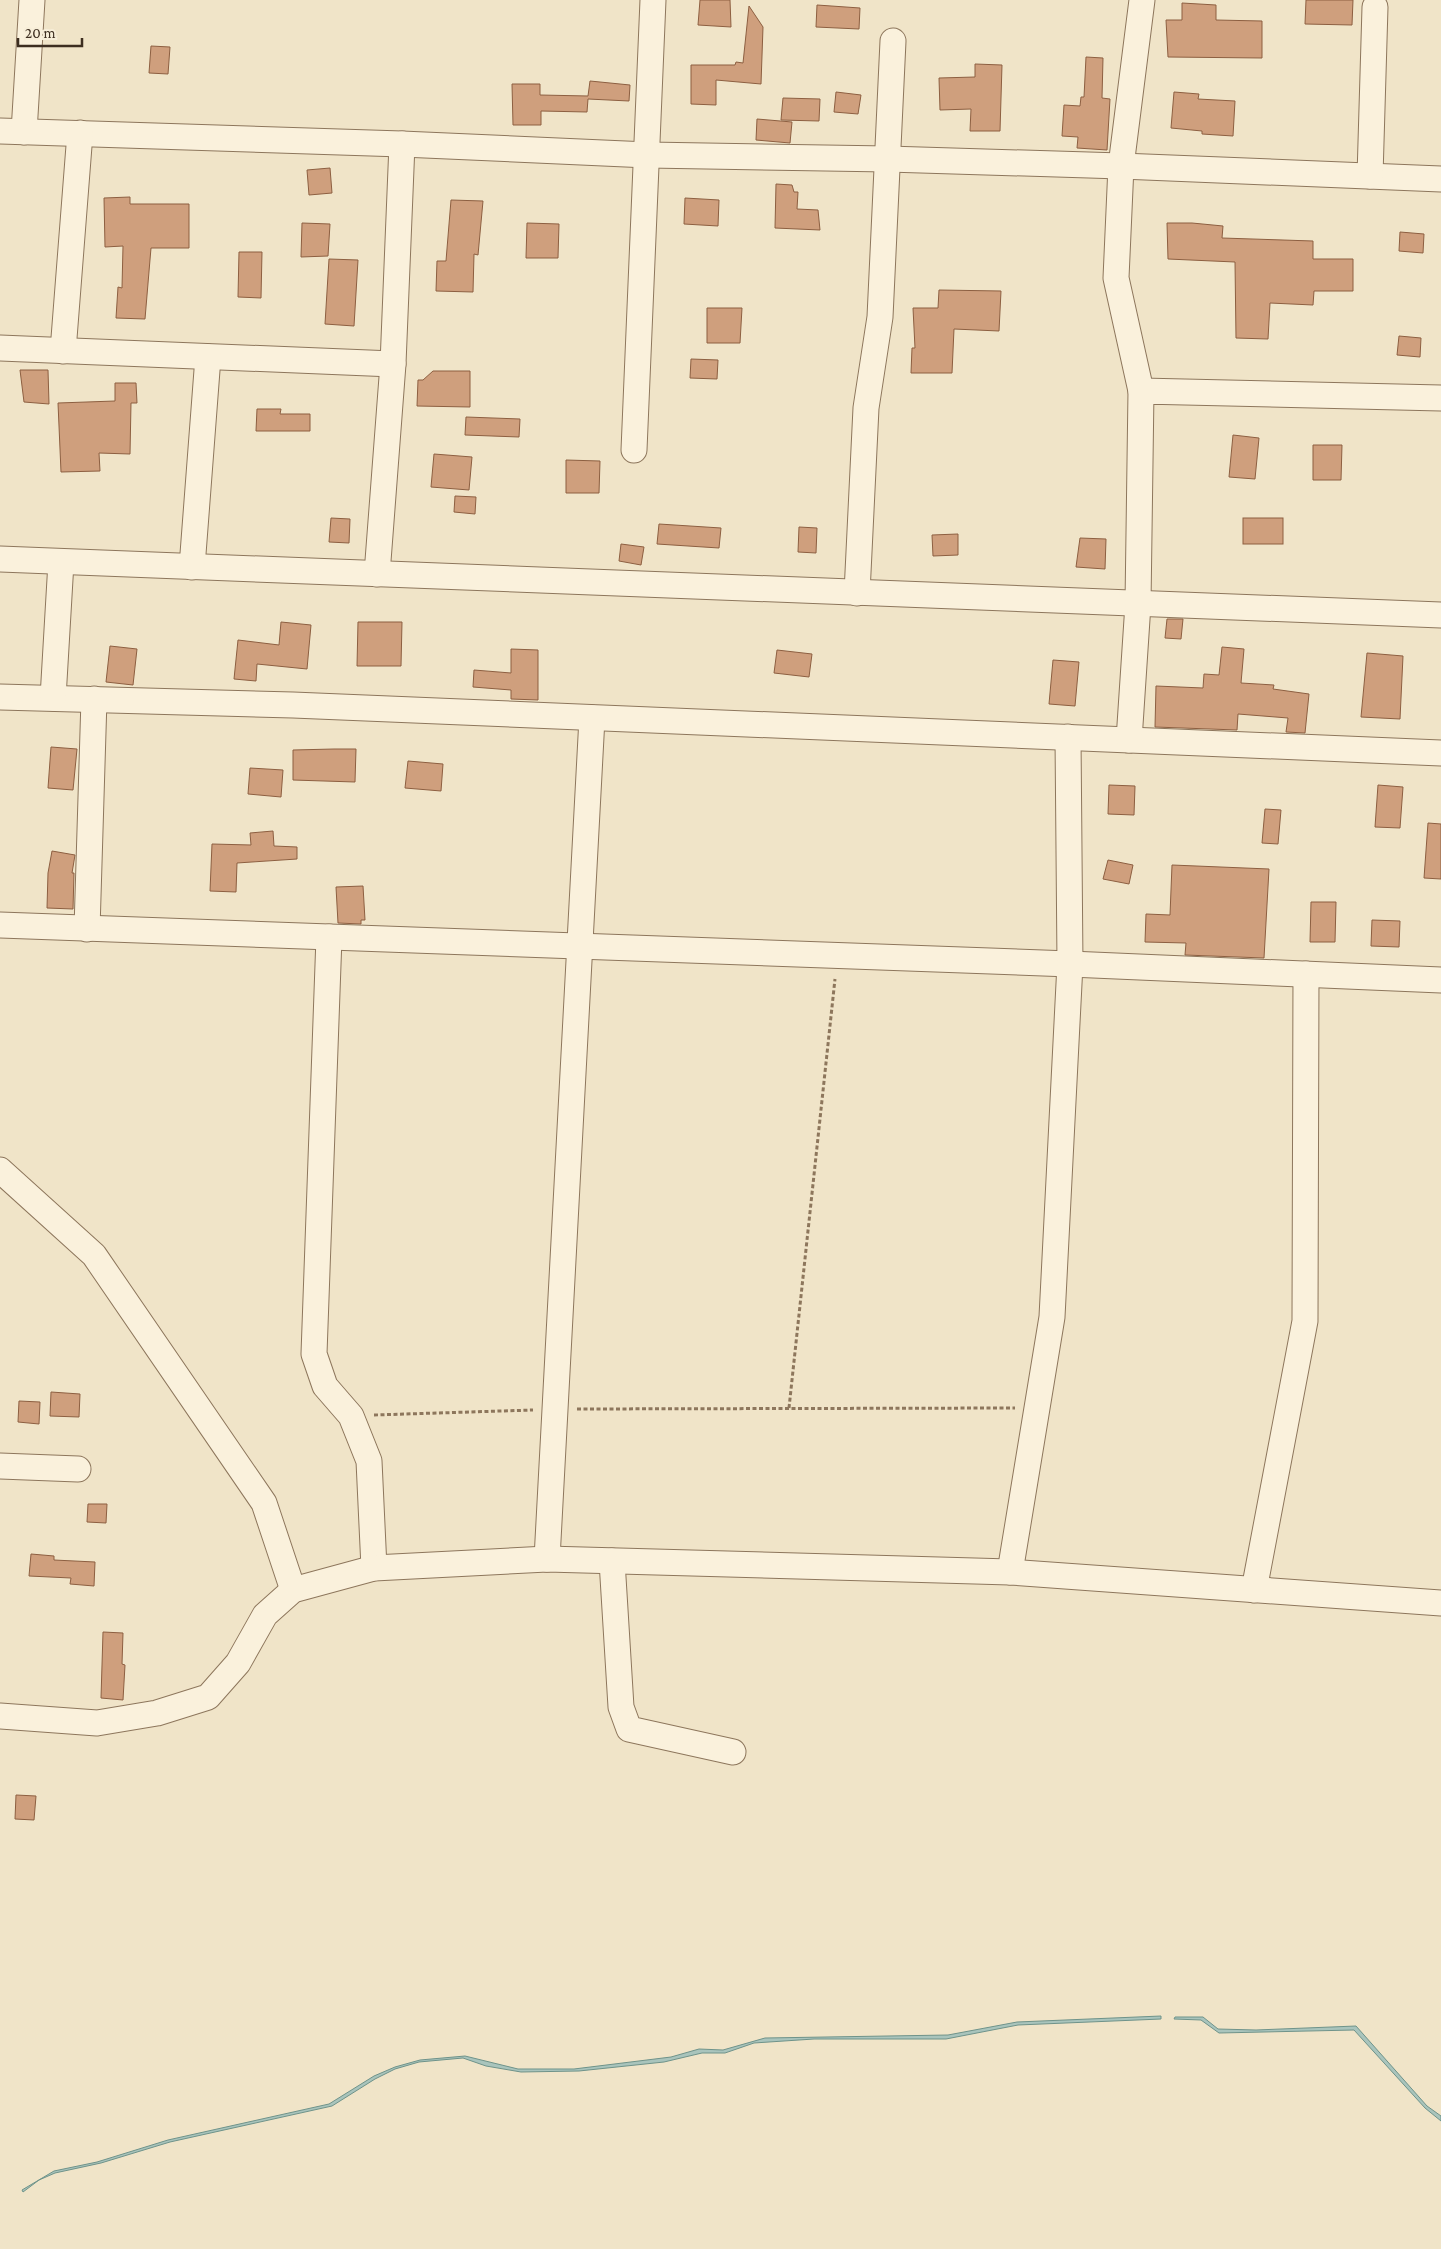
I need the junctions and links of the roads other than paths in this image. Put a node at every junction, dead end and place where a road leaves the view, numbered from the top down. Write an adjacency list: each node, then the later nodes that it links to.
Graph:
1 (32, 0): 6 (street)
2 (653, 0): 9 (street)
3 (1142, 0): 11 (street)
4 (1375, 7): 12 (street)
5 (893, 40): 10 (street)
6 (12, 131): 7 (street)
7 (80, 134): 8 (street); 15 (street)
8 (402, 144): 9 (street); 17 (street)
9 (648, 155): 10 (street); 20 (street)
10 (888, 159): 11 (street); 25 (street)
11 (1121, 166): 12 (street); 18 (street)
12 (1370, 176): 13 (street)
13 (1441, 179)
14 (0, 348): 15 (street)
15 (63, 350): 16 (street)
16 (208, 357): 17 (street); 23 (street)
17 (393, 364): 24 (street)
18 (1141, 391): 19 (street); 26 (street)
19 (1441, 398)
20 (634, 450)
21 (0, 559): 22 (street)
22 (60, 562): 23 (street); 29 (street)
23 (192, 567): 24 (street)
24 (377, 574): 25 (street)
25 (857, 593): 26 (street)
26 (1138, 604): 27 (street); 33 (street)
27 (1441, 615)
28 (0, 697): 29 (street)
29 (53, 698): 30 (street)
30 (94, 699): 31 (street); 36 (street)
31 (592, 718): 32 (street); 38 (street)
32 (1068, 737): 33 (street); 39 (street)
33 (1129, 740): 34 (street)
34 (1441, 753)
35 (0, 926): 36 (street)
36 (87, 929): 37 (street)
37 (329, 937): 38 (street); 47 (street)
38 (579, 946): 39 (street); 45 (street)
39 (1070, 964): 40 (street); 48 (street)
40 (1306, 974): 41 (street); 50 (street)
41 (1441, 980)
42 (0, 1170): 49 (street)
43 (0, 1466): 44 (street)
44 (78, 1469)
45 (547, 1560): 46 (street); 47 (street)
46 (612, 1561): 48 (street); 53 (street)
47 (374, 1568): 49 (street)
48 (1010, 1572): 50 (street)
49 (293, 1590): 52 (street)
50 (1254, 1590): 51 (street)
51 (1441, 1603)
52 (0, 1716)
53 (733, 1752)

